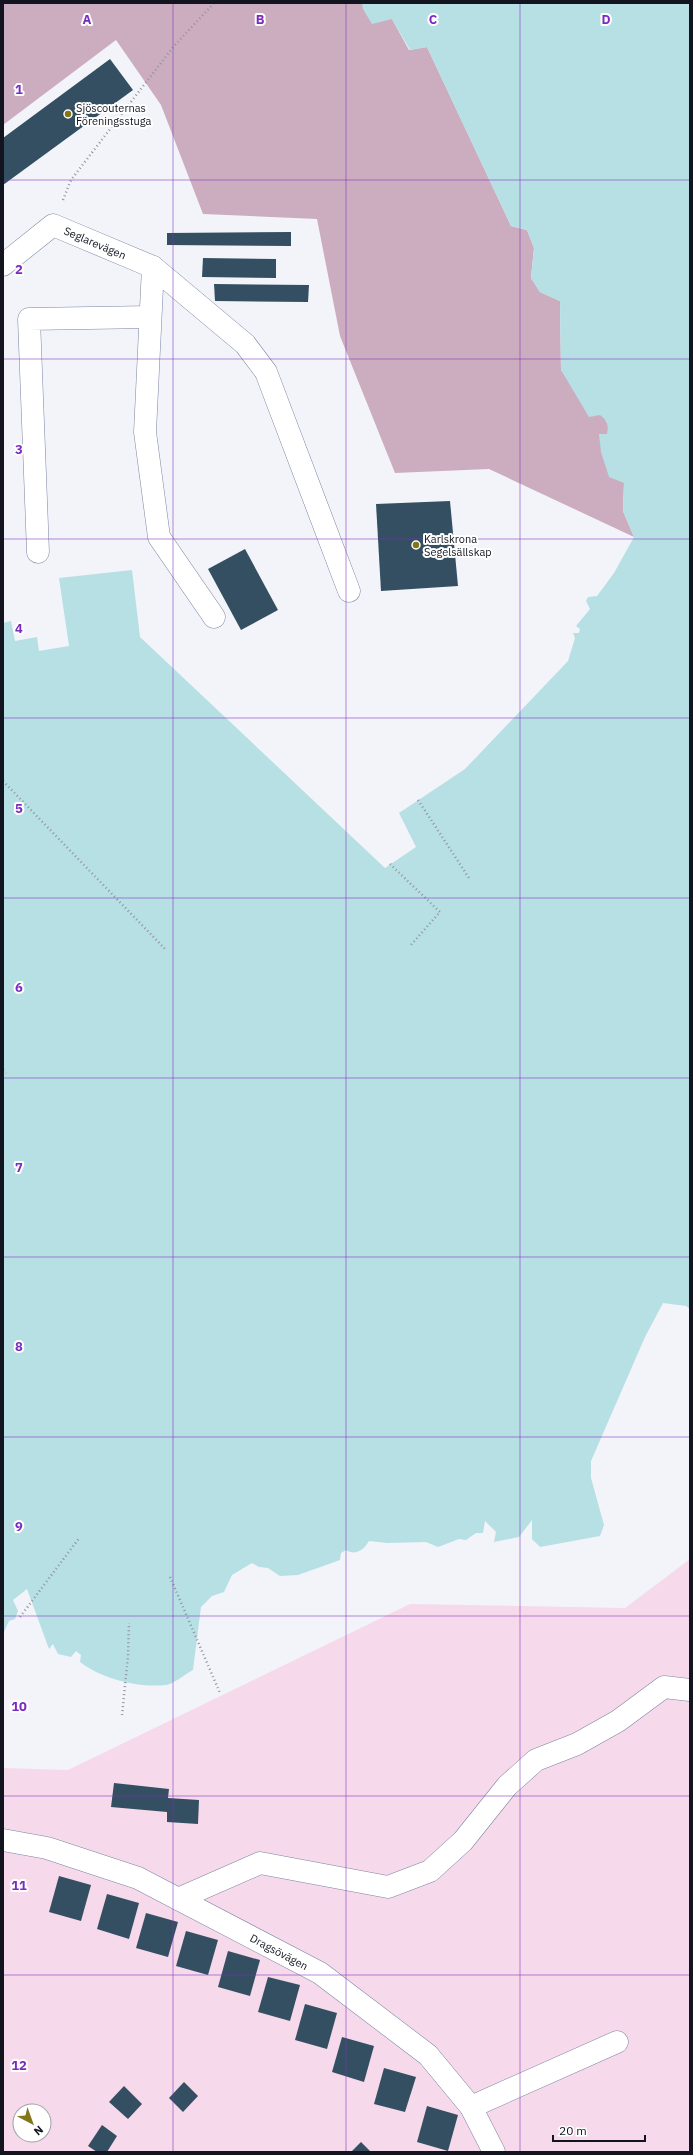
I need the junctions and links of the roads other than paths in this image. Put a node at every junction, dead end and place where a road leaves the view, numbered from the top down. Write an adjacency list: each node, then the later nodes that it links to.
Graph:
1 (3, 265): 2 (street, Seglarevägen)
2 (153, 267): 3 (street); 5 (street, Seglarevägen)
3 (150, 317): 4 (street); 6 (street)
4 (38, 552)
5 (349, 591)
6 (214, 617)
7 (690, 1690): 9 (street)
8 (3, 1840): 9 (street, Dragsövägen)
9 (178, 1899): 11 (street, Dragsövägen)
10 (617, 2042): 11 (street)
11 (471, 2108): 12 (street, Dragsövägen)
12 (494, 2152)

